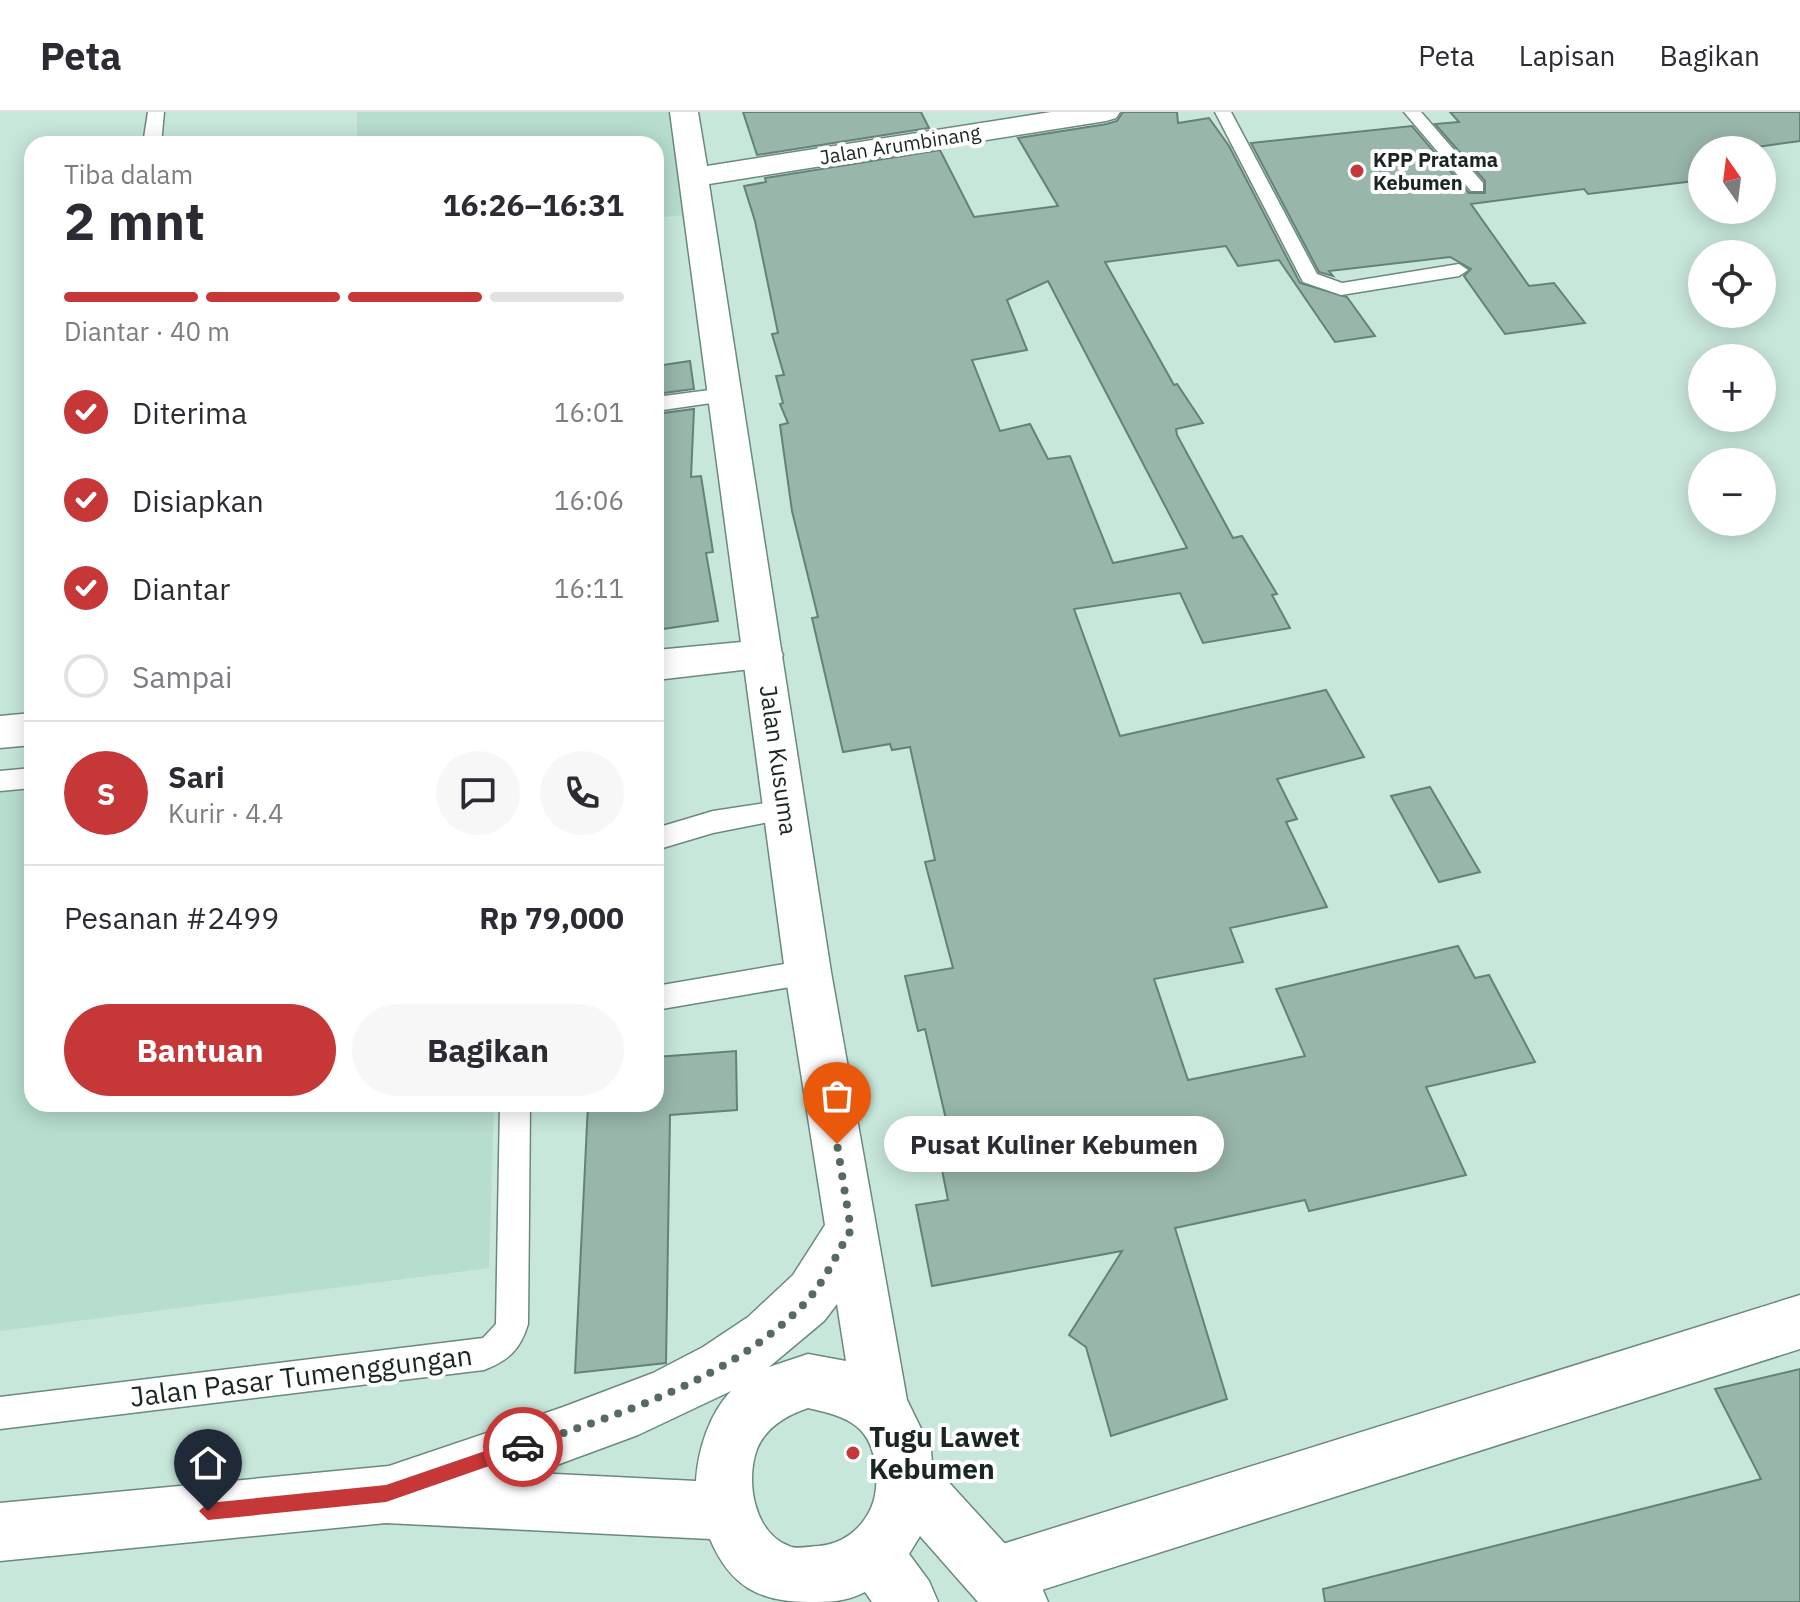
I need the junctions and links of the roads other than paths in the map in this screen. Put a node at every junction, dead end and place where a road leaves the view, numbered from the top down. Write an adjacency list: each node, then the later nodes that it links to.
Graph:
1 (156, 112): 6 (lane)
2 (684, 112): 7 (main road, Jalan Kusuma)
3 (1106, 112): 7 (main road, Jalan Arumbinang)
4 (1223, 112): 9 (lane)
5 (1412, 112): 8 (lane)
6 (153, 136)
7 (694, 177): 10 (main road, Jalan Kusuma)
8 (1477, 187)
9 (1459, 270)
10 (725, 395): 11 (lane); 12 (main road, Jalan Kusuma)
11 (664, 403)
12 (763, 655): 13 (main road); 18 (main road, Jalan Kusuma)
13 (664, 664)
14 (24, 730): 15 (main road)
15 (0, 732)
16 (24, 779): 17 (lane)
17 (0, 781)
18 (785, 810): 19 (lane); 20 (main road, Jalan Kusuma)
19 (664, 837)
20 (808, 972): 21 (lane); 23 (main road, Jalan Kusuma)
21 (664, 997)
22 (515, 1112): 26 (lane, Jalan Pasar Tumenggungan)
23 (851, 1230): 25 (main road, Jalan Kusuma); 28 (main road)
24 (1800, 1322): 32 (main road)
25 (881, 1407): 27 (main road); 29 (main road)
26 (0, 1413)
27 (908, 1480): 31 (main road); 32 (main road)
28 (386, 1494): 29 (main road); 30 (main road)
29 (726, 1511): 31 (main road)
30 (0, 1532)
31 (846, 1581): 33 (main road)
32 (1007, 1588)
33 (908, 1602)

